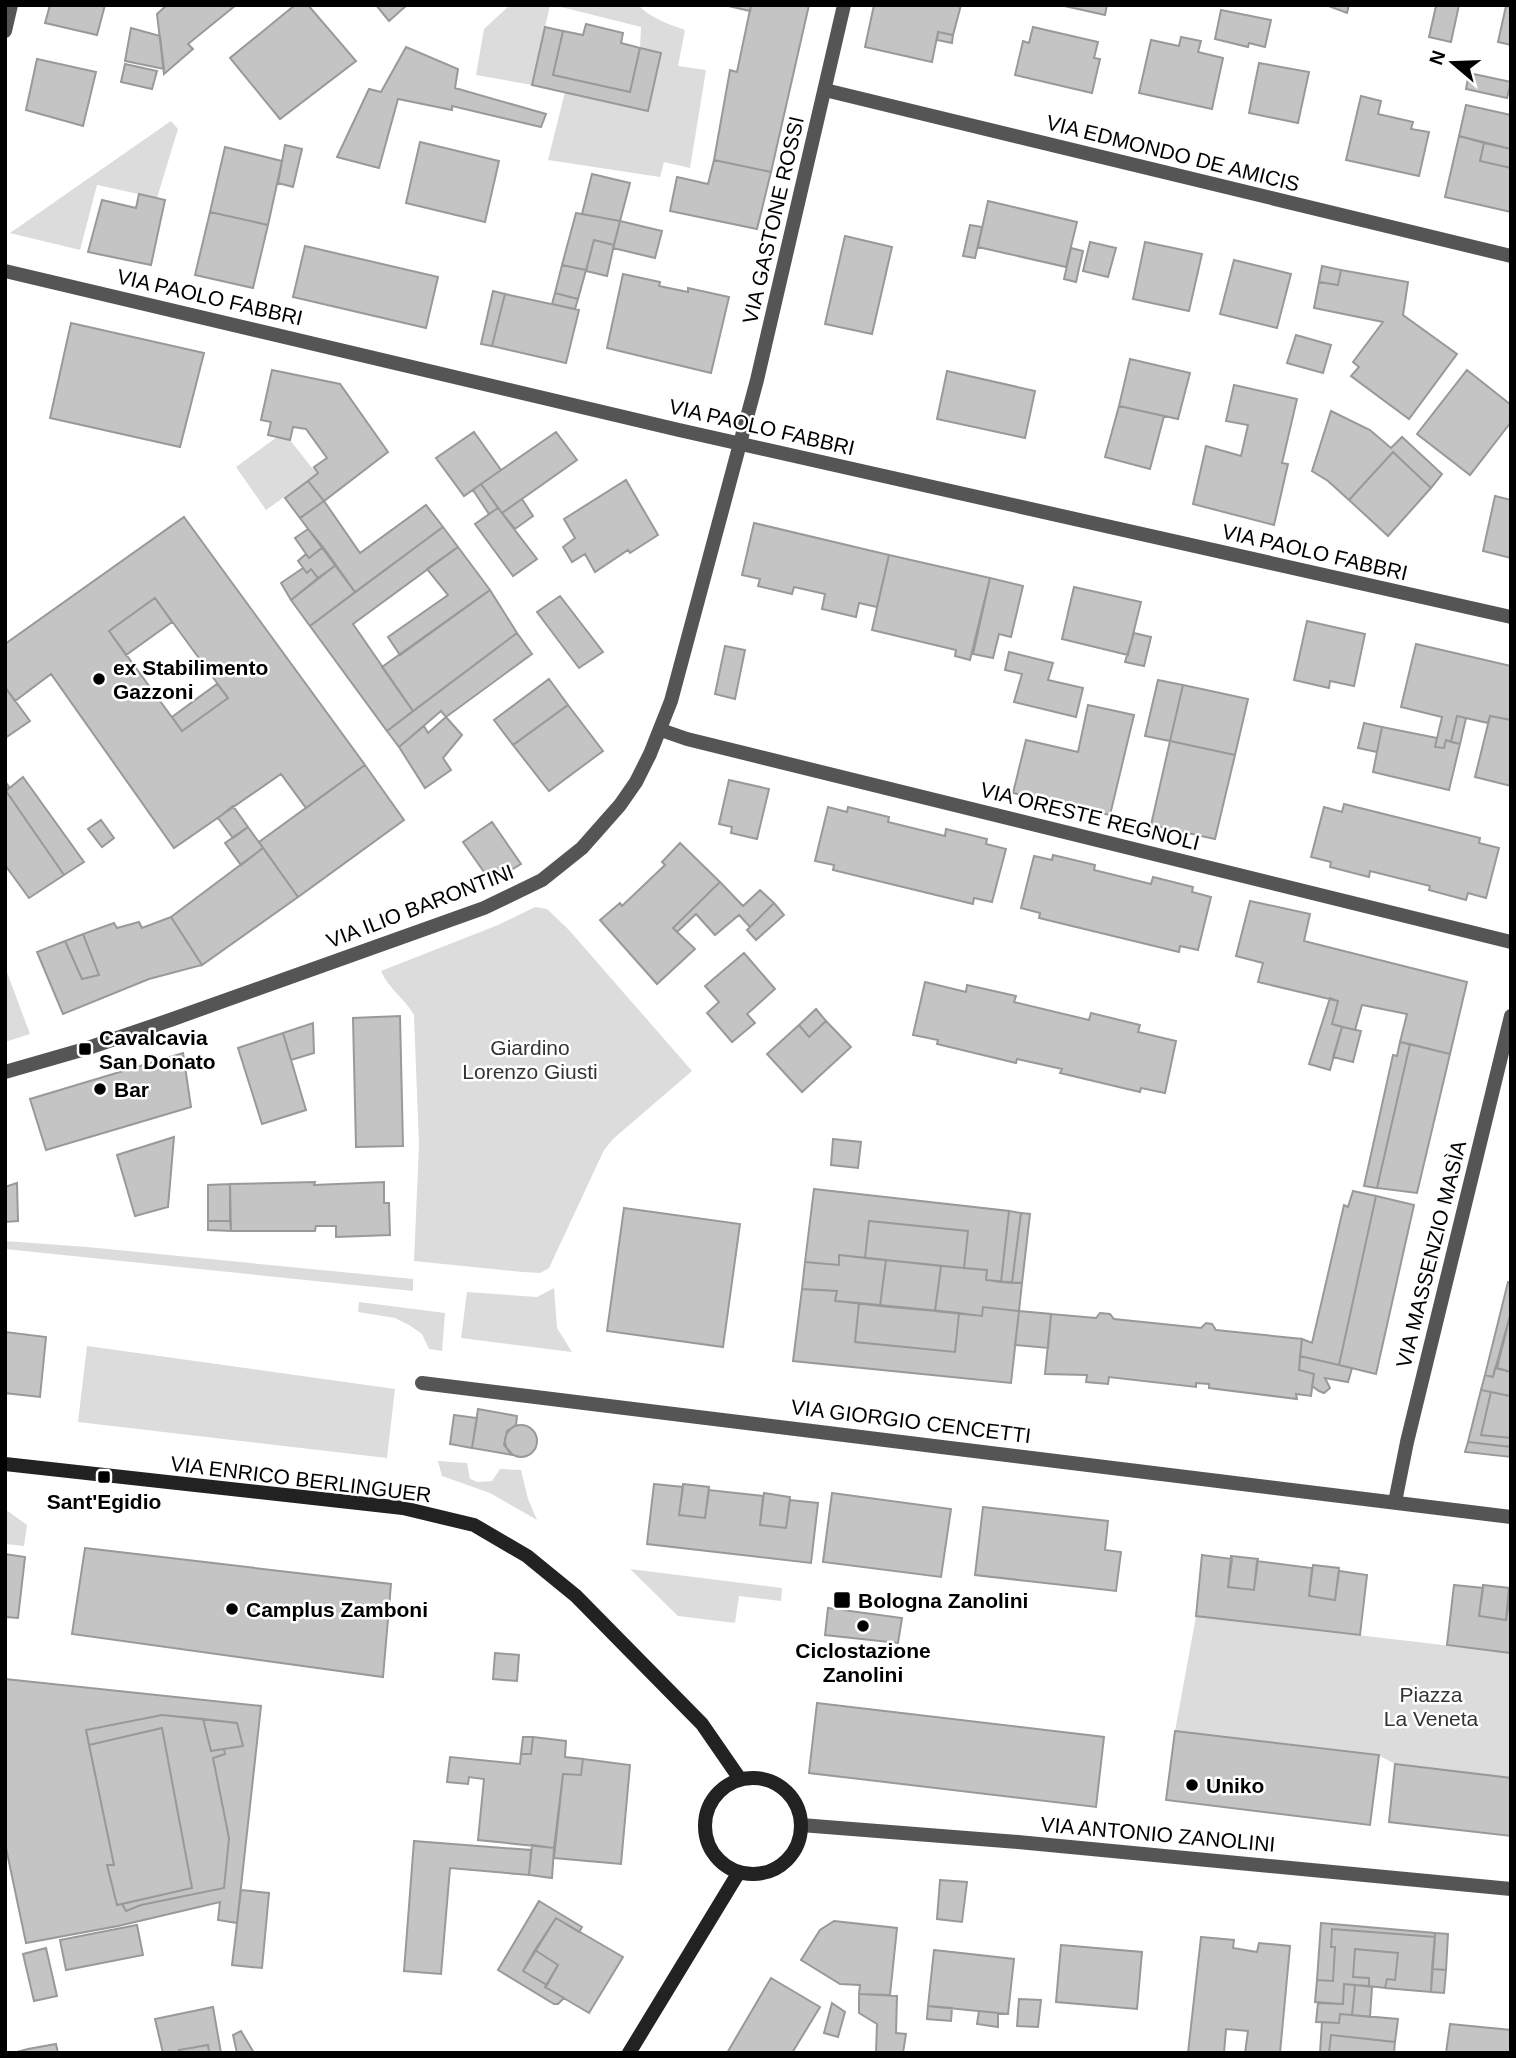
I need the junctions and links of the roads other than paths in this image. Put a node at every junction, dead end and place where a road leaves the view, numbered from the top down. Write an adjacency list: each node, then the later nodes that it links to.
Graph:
1 (11, 5): 3 (street)
2 (844, 5): 4 (street, VIA GASTONE ROSSI)
3 (5, 31)
4 (825, 90): 5 (street, VIA EDMONDO DE AMICIS); 7 (street, VIA GASTONE ROSSI)
5 (1511, 256)
6 (5, 271): 7 (street, VIA PAOLO FABBRI)
7 (739, 444): 8 (street, VIA PAOLO FABBRI); 9 (street, VIA ILIO BARONTINI)
8 (1511, 617)
9 (661, 730): 10 (street, VIA ORESTE REGNOLI); 12 (street, VIA ILIO BARONTINI)
10 (1511, 942)
11 (1511, 1016): 15 (street, VIA MASSENZIO MASÌA)
12 (5, 1072)
13 (422, 1383): 15 (street, VIA GIORGIO CENCETTI)
14 (5, 1464): 17 (main road, VIA ENRICO BERLINGUER)
15 (1395, 1502): 16 (street, VIA GIORGIO CENCETTI)
16 (1511, 1517)
17 (740, 1779): 18 (main road); 19 (main road)
18 (801, 1825): 19 (main road); 20 (street, VIA ANTONIO ZANOLINI)
19 (739, 1872): 21 (main road)
20 (1511, 1889)
21 (629, 2053)

